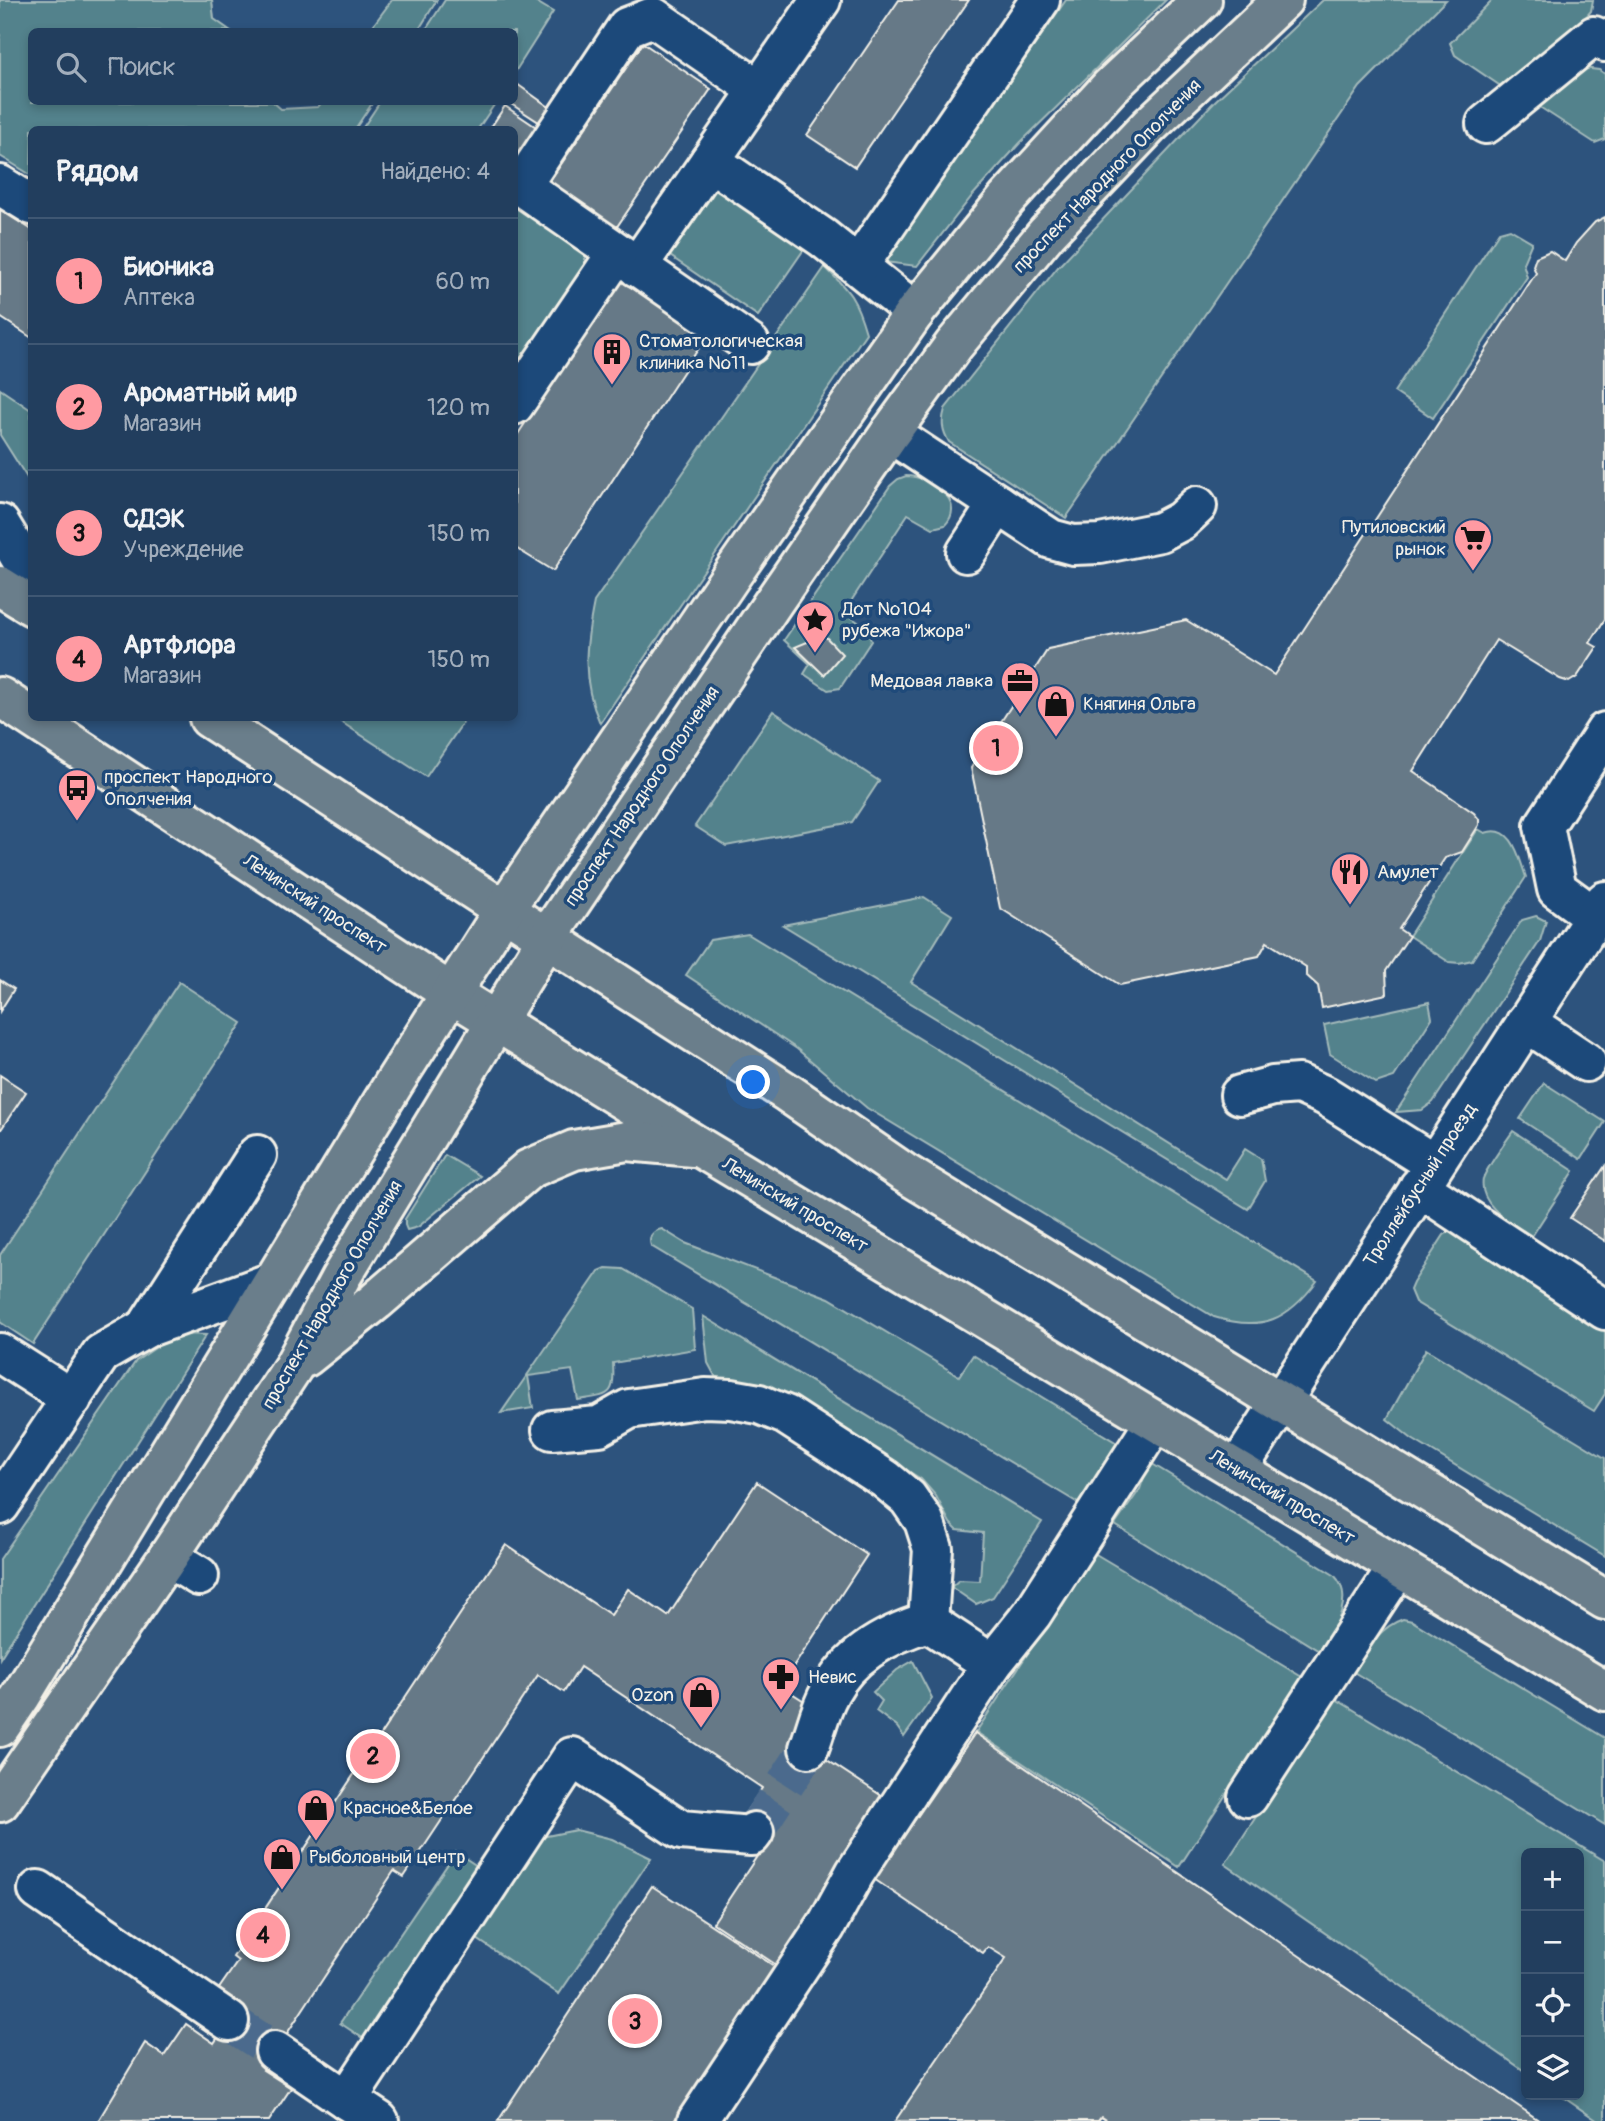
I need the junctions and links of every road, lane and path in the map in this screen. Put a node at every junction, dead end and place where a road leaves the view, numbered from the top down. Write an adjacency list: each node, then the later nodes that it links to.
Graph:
1 (821, 0): 6 (street)
2 (1040, 0): 12 (street)
3 (1202, 0): 13 (main road)
4 (1283, 0): 16 (main road, проспект Народного Ополчения)
5 (1601, 33): 7 (street)
6 (759, 90): 8 (street); 11 (street)
7 (1486, 124)
8 (710, 161): 11 (street); 12 (street)
9 (0, 185): 10 (street)
10 (28, 202)
11 (627, 260): 14 (street); 15 (street)
12 (859, 265): 13 (street)
13 (915, 312): 30 (main road)
14 (750, 344)
15 (518, 400)
16 (890, 433): 17 (street); 31 (main road, проспект Народного Ополчения)
17 (998, 504): 18 (street); 20 (street)
18 (1197, 506)
19 (0, 524): 21 (street)
20 (966, 553)
21 (28, 570)
22 (0, 586): 23 (main road)
23 (28, 604)
24 (0, 697): 25 (main road, Ленинский проспект)
25 (28, 715)
26 (37, 721): 32 (main road, Ленинский проспект)
27 (214, 721): 30 (main road)
28 (1605, 732): 29 (street)
29 (1600, 909): 34 (street, Троллейбусный проезд)
30 (504, 910): 31 (main road); 32 (main road)
31 (547, 938): 33 (main road, проспект Народного Ополчения); 46 (main road)
32 (452, 994): 33 (main road, Ленинский проспект); 40 (main road)
33 (495, 1021): 37 (main road, Ленинский проспект); 44 (main road, проспект Народного Ополчения)
34 (1526, 1022): 35 (street); 39 (street, Троллейбусный проезд)
35 (1586, 1062)
36 (1240, 1095): 39 (street)
37 (699, 1147): 44 (main road); 47 (main road, Ленинский проспект)
38 (257, 1155): 42 (street)
39 (1427, 1175): 41 (street); 46 (street, Троллейбусный проезд)
40 (271, 1282): 42 (street); 56 (main road)
41 (1605, 1310)
42 (146, 1328): 45 (street)
43 (0, 1353): 45 (street)
44 (293, 1367): 59 (main road, проспект Народного Ополчения)
45 (72, 1399): 50 (street)
46 (1279, 1403): 49 (street, Троллейбусный проезд); 52 (main road)
47 (1156, 1422): 49 (main road, Ленинский проспект); 54 (street)
48 (552, 1430): 53 (street)
49 (1237, 1470): 51 (main road, Ленинский проспект)
50 (0, 1505)
51 (1398, 1567): 55 (main road, Ленинский проспект); 58 (street)
52 (1605, 1600)
53 (928, 1622): 54 (street); 57 (street)
54 (992, 1664): 66 (street)
55 (1605, 1691)
56 (0, 1727)
57 (809, 1748)
58 (1248, 1797)
59 (0, 1802)
60 (754, 1832): 64 (street)
61 (38, 1891): 62 (street)
62 (229, 2021)
63 (275, 2051): 64 (street)
64 (347, 2100): 65 (street)
65 (379, 2121)
66 (697, 2121)

